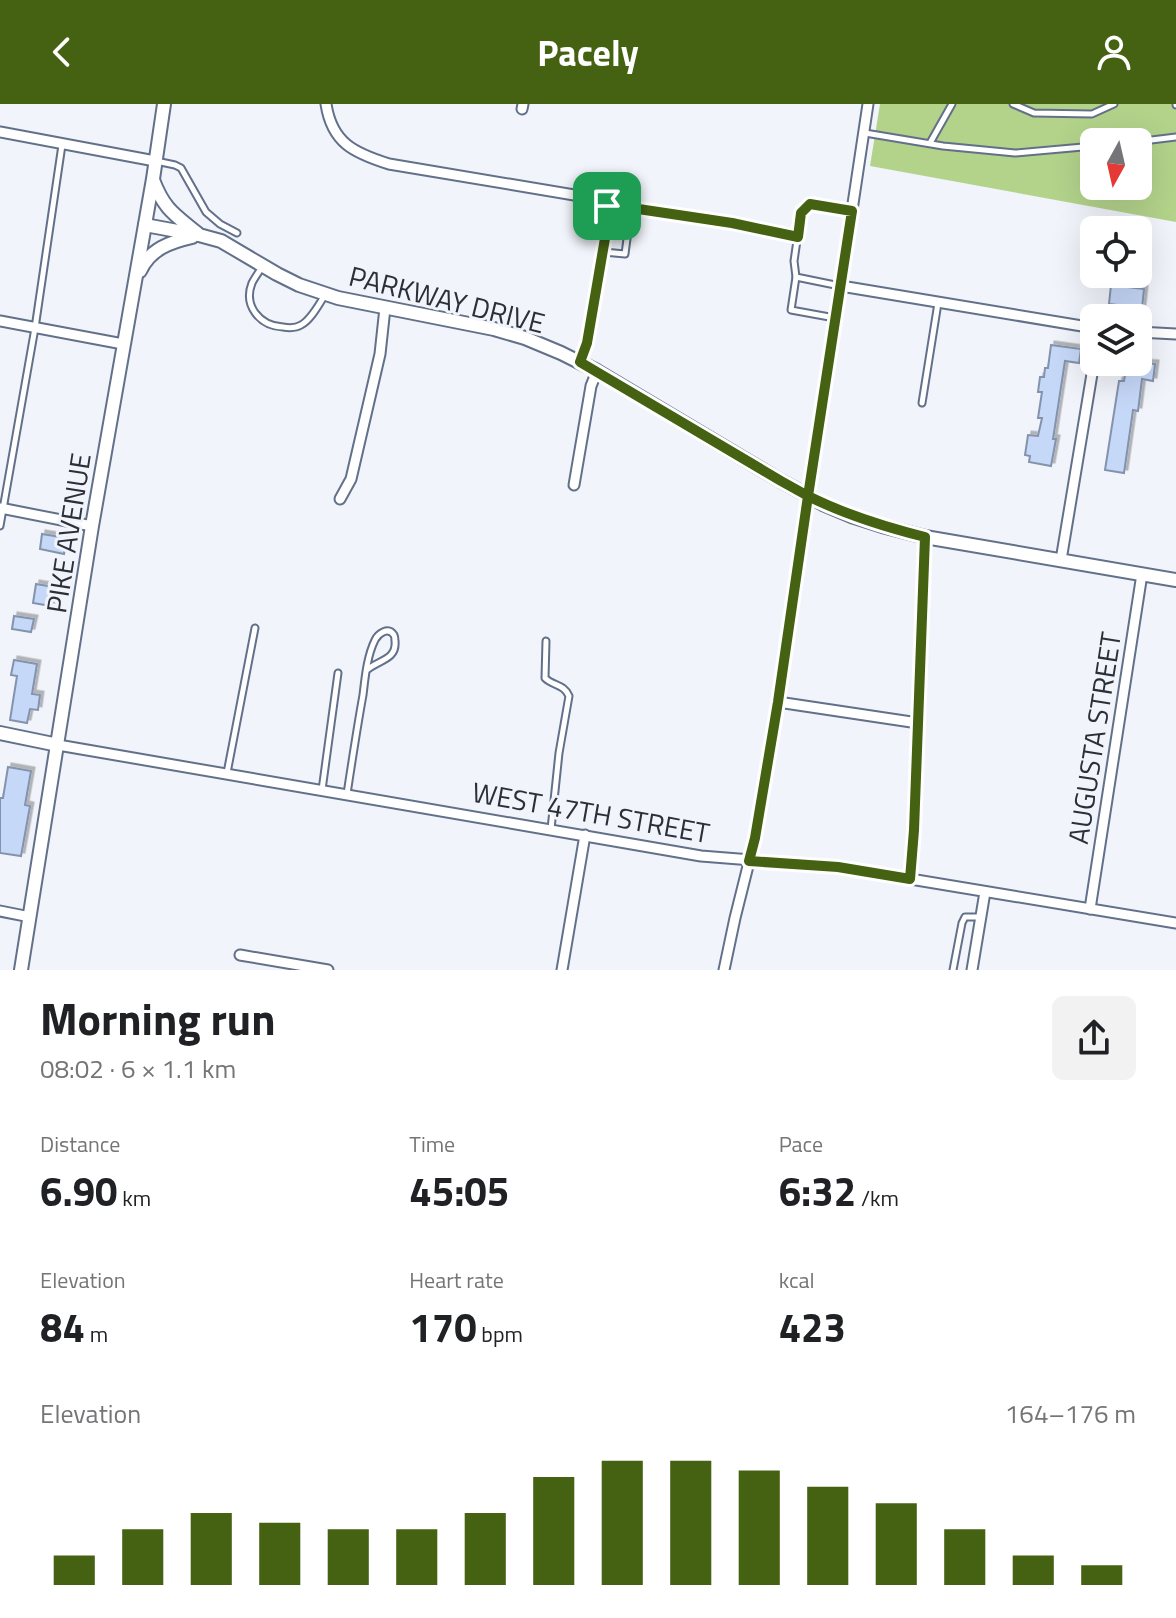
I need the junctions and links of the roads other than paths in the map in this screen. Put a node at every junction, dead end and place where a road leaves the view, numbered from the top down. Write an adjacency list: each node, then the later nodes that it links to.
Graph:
1 (164, 104): 16 (street, PIKE AVENUE)
2 (326, 104): 18 (street)
3 (868, 104): 10 (street)
4 (952, 104): 14 (lane)
5 (1013, 104): 8 (lane)
6 (1085, 104): 8 (lane)
7 (1114, 104): 8 (lane)
8 (1081, 114)
9 (0, 132): 13 (street)
10 (864, 133): 14 (lane); 20 (street)
11 (1176, 137): 12 (lane)
12 (1152, 140)
13 (62, 143): 16 (street); 36 (lane)
14 (930, 143): 15 (lane)
15 (1080, 147)
16 (155, 161): 17 (street, PIKE AVENUE); 22 (lane)
17 (153, 179): 21 (street, PIKE AVENUE); 23 (street, PARKWAY DRIVE)
18 (607, 206): 19 (lane); 25 (street)
19 (631, 208): 24 (lane); 25 (lane)
20 (852, 211): 24 (lane); 29 (street)
21 (145, 225): 23 (street, PARKWAY DRIVE); 28 (street, PIKE AVENUE)
22 (237, 233)
23 (199, 235): 26 (street, PARKWAY DRIVE); 28 (street)
24 (798, 237): 27 (lane)
25 (603, 252): 40 (street)
26 (262, 267): 30 (street, PARKWAY DRIVE); 30 (lane)
27 (796, 277): 29 (lane); 33 (lane)
28 (135, 283): 39 (street, PIKE AVENUE)
29 (841, 286): 31 (street); 33 (street)
30 (326, 294): 32 (street, PARKWAY DRIVE)
31 (938, 302): 35 (street); 43 (lane)
32 (385, 308): 40 (street, PARKWAY DRIVE); 46 (street)
33 (836, 318): 45 (street)
34 (0, 321): 36 (street)
35 (1080, 326)
36 (35, 328): 39 (street); 47 (lane)
37 (1152, 333): 38 (street)
38 (1176, 334)
39 (123, 344): 49 (street, PIKE AVENUE)
40 (580, 362): 41 (street, PARKWAY DRIVE)
41 (597, 371): 44 (street); 45 (street, PARKWAY DRIVE)
42 (1092, 376): 51 (street)
43 (922, 403)
44 (574, 485)
45 (808, 496): 50 (street, PARKWAY DRIVE); 58 (street)
46 (340, 499)
47 (2, 508): 48 (lane); 49 (street)
48 (0, 526)
49 (92, 526): 61 (street, PIKE AVENUE)
50 (925, 537): 51 (street, PARKWAY DRIVE); 59 (street)
51 (1061, 560): 52 (street, PARKWAY DRIVE)
52 (1142, 574): 53 (street, PARKWAY DRIVE); 70 (street, AUGUSTA STREET)
53 (1176, 580)
54 (255, 628): 62 (lane)
55 (546, 641): 65 (lane)
56 (367, 670): 56 (lane); 64 (lane)
57 (338, 673): 63 (lane)
58 (778, 702): 59 (street); 67 (street)
59 (918, 723): 68 (street)
60 (0, 733): 61 (street, WEST 47TH STREET)
61 (58, 745): 62 (street, WEST 47TH STREET); 72 (street, PIKE AVENUE)
62 (227, 774): 63 (street, WEST 47TH STREET)
63 (322, 791): 64 (street, WEST 47TH STREET)
64 (347, 795): 65 (street, WEST 47TH STREET)
65 (550, 830): 66 (street, WEST 47TH STREET)
66 (585, 835): 67 (street, WEST 47TH STREET); 78 (street)
67 (749, 861): 68 (street, WEST 47TH STREET); 79 (street)
68 (910, 879): 69 (street, WEST 47TH STREET)
69 (985, 892): 70 (street, WEST 47TH STREET); 73 (street)
70 (1090, 909): 74 (street, WEST 47TH STREET)
71 (0, 911): 72 (street)
72 (30, 917): 76 (street, PIKE AVENUE)
73 (981, 917): 80 (lane); 81 (street)
74 (1176, 923)
75 (240, 955): 77 (street)
76 (21, 970)
77 (328, 970)
78 (562, 970)
79 (724, 970)
80 (953, 970)
81 (972, 970)

